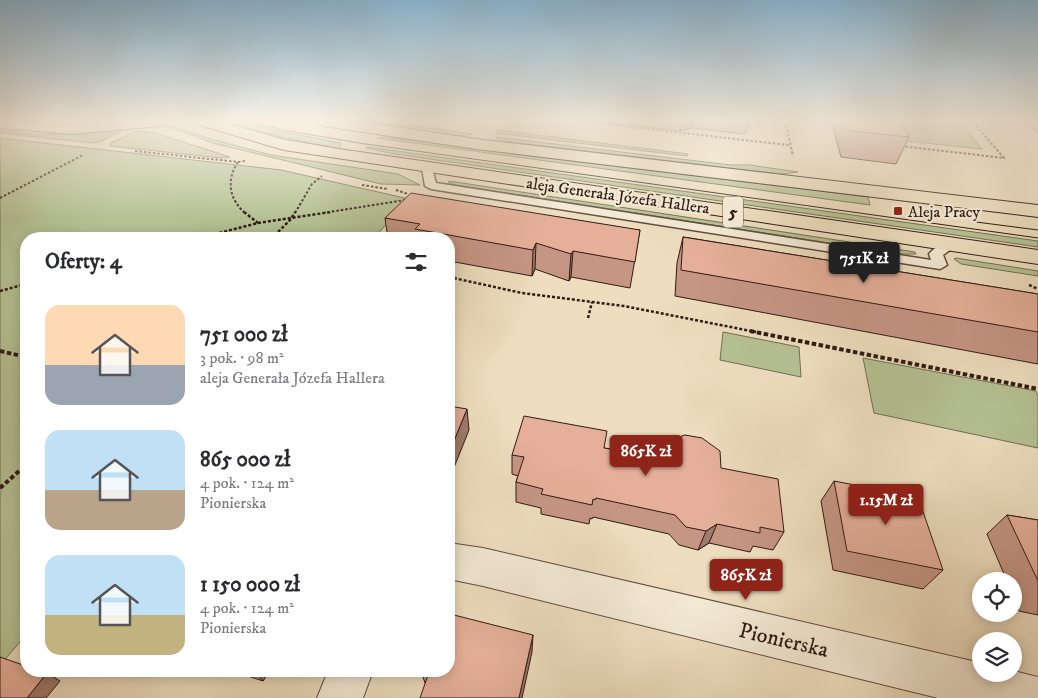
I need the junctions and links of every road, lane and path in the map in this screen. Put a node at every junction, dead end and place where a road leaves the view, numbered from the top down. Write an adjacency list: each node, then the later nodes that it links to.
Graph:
1 (85, 154): 11 (path)
2 (337, 154): 9 (main road, aleja Generała Józefa Hallera / 5)
3 (560, 154): 13 (main road, aleja Generała Józefa Hallera / 5)
4 (793, 154): 7 (path)
5 (963, 154): 6 (path)
6 (1000, 154)
7 (795, 159)
8 (238, 162): 15 (path)
9 (427, 168): 18 (main road, aleja Generała Józefa Hallera / 5); 18 (lane)
10 (322, 175): 14 (path)
11 (0, 198)
12 (408, 199): 14 (path)
13 (1038, 211)
14 (291, 219): 15 (path); 17 (path)
15 (258, 223): 16 (path)
16 (223, 232)
17 (278, 232)
18 (952, 244): 19 (main road, aleja Generała Józefa Hallera / 5)
19 (1038, 257)
20 (455, 278): 23 (path)
21 (20, 286): 22 (path)
22 (0, 291)
23 (592, 302): 24 (path); 27 (path)
24 (588, 318)
25 (0, 351): 26 (path)
26 (20, 356)
27 (1038, 389)
28 (20, 470): 29 (path)
29 (0, 488)
30 (455, 562): 32 (street, Pionierska)
31 (349, 677): 33 (street)
32 (1019, 696)
33 (340, 698)

